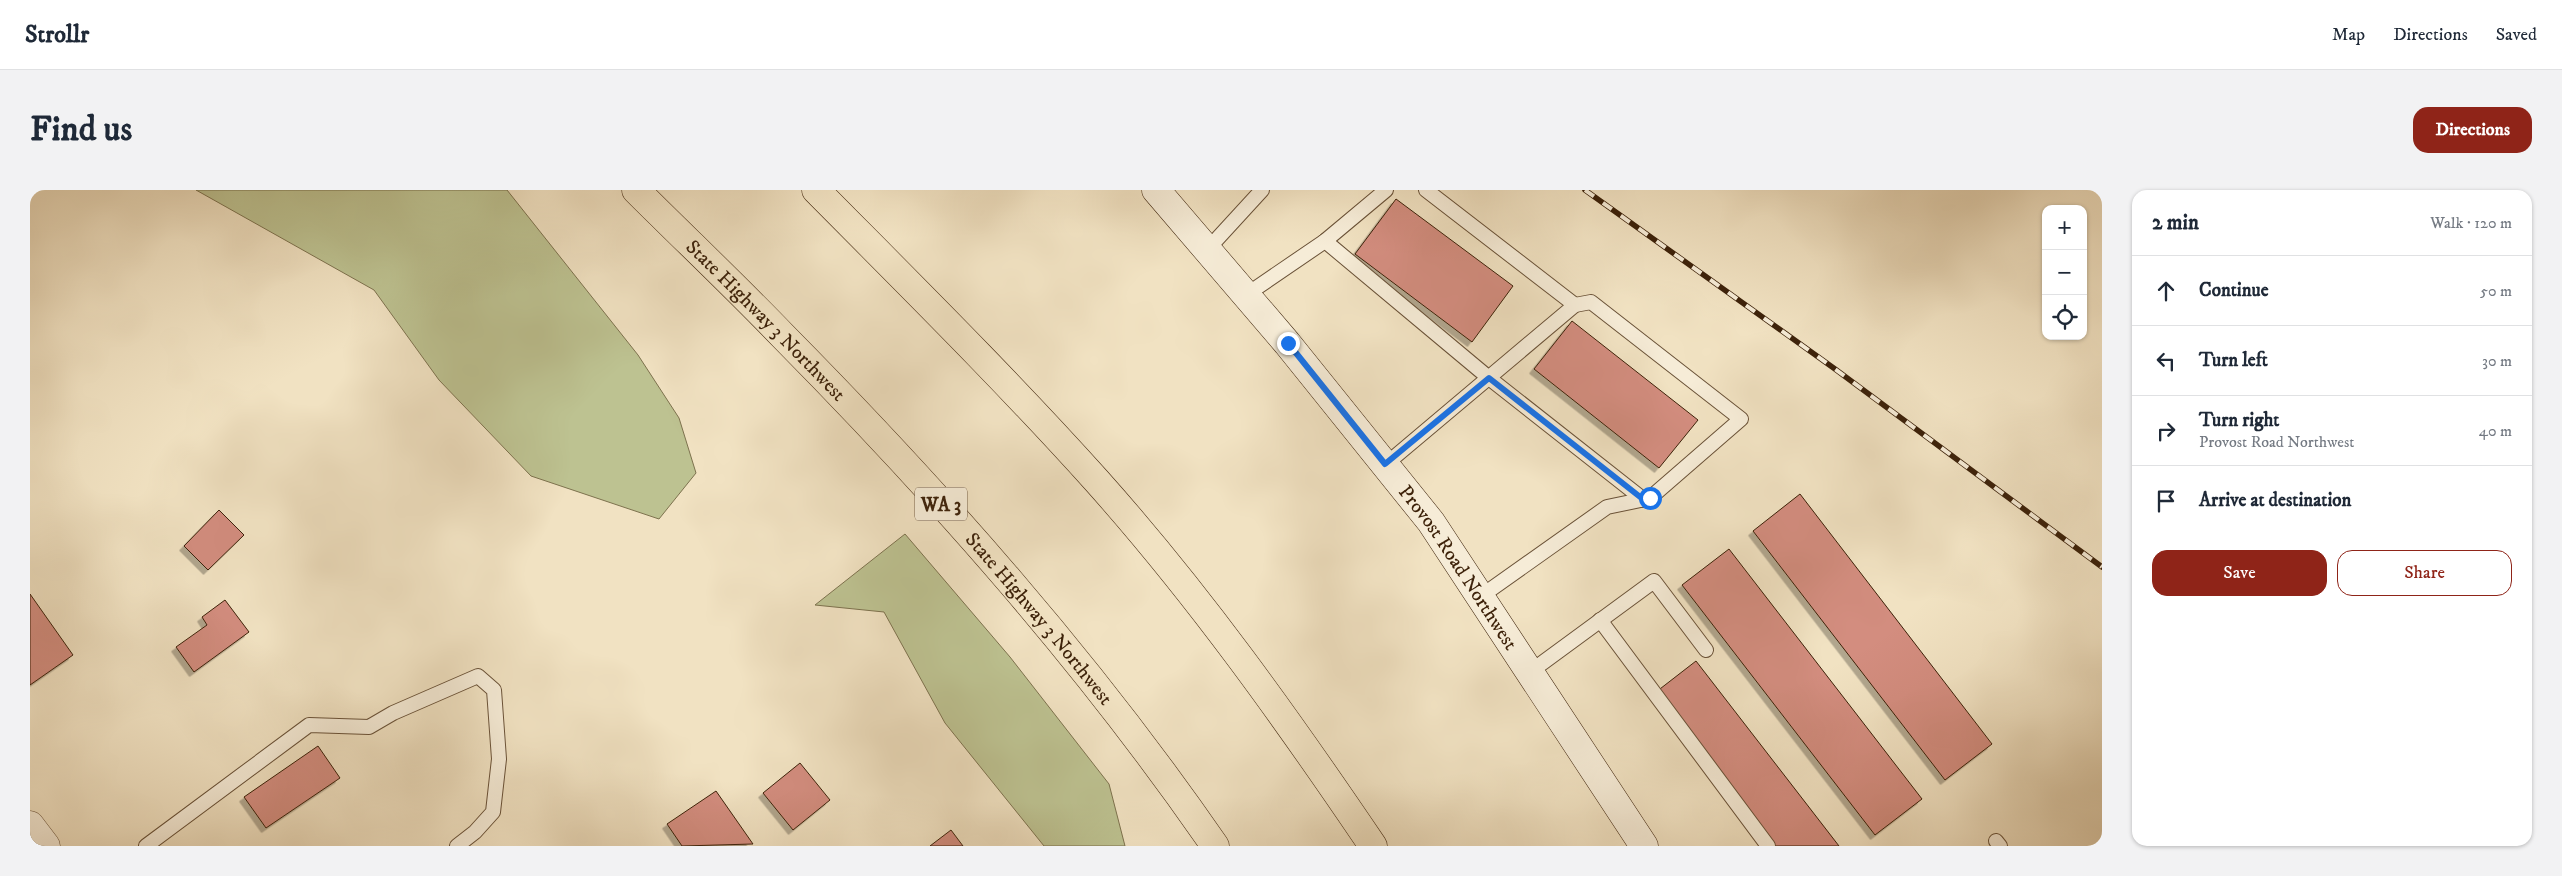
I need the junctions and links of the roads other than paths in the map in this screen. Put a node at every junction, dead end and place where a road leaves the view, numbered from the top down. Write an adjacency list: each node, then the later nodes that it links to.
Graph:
1 (636, 190): 22 (highway, State Highway 3 Northwest / WA 3)
2 (816, 190): 23 (highway)
3 (1156, 190): 8 (street, Provost Road Northwest)
4 (1262, 190): 8 (lane)
5 (1386, 190): 7 (lane)
6 (1426, 190): 10 (lane)
7 (1325, 241): 9 (lane); 11 (lane)
8 (1208, 250): 9 (street, Provost Road Northwest)
9 (1246, 295): 12 (street, Provost Road Northwest)
10 (1575, 305): 11 (lane); 13 (lane)
11 (1489, 378): 12 (lane); 13 (lane)
12 (1385, 464): 14 (street, Provost Road Northwest)
13 (1644, 500): 14 (lane)
14 (1480, 597): 17 (street, Provost Road Northwest)
15 (1600, 620): 16 (lane); 17 (lane); 25 (lane)
16 (1706, 650)
17 (1530, 672): 24 (street, Provost Road Northwest)
18 (30, 825): 19 (street)
19 (46, 846)
20 (146, 846): 21 (lane)
21 (457, 846)
22 (1215, 846)
23 (1372, 846)
24 (1644, 846)
25 (1768, 846)

